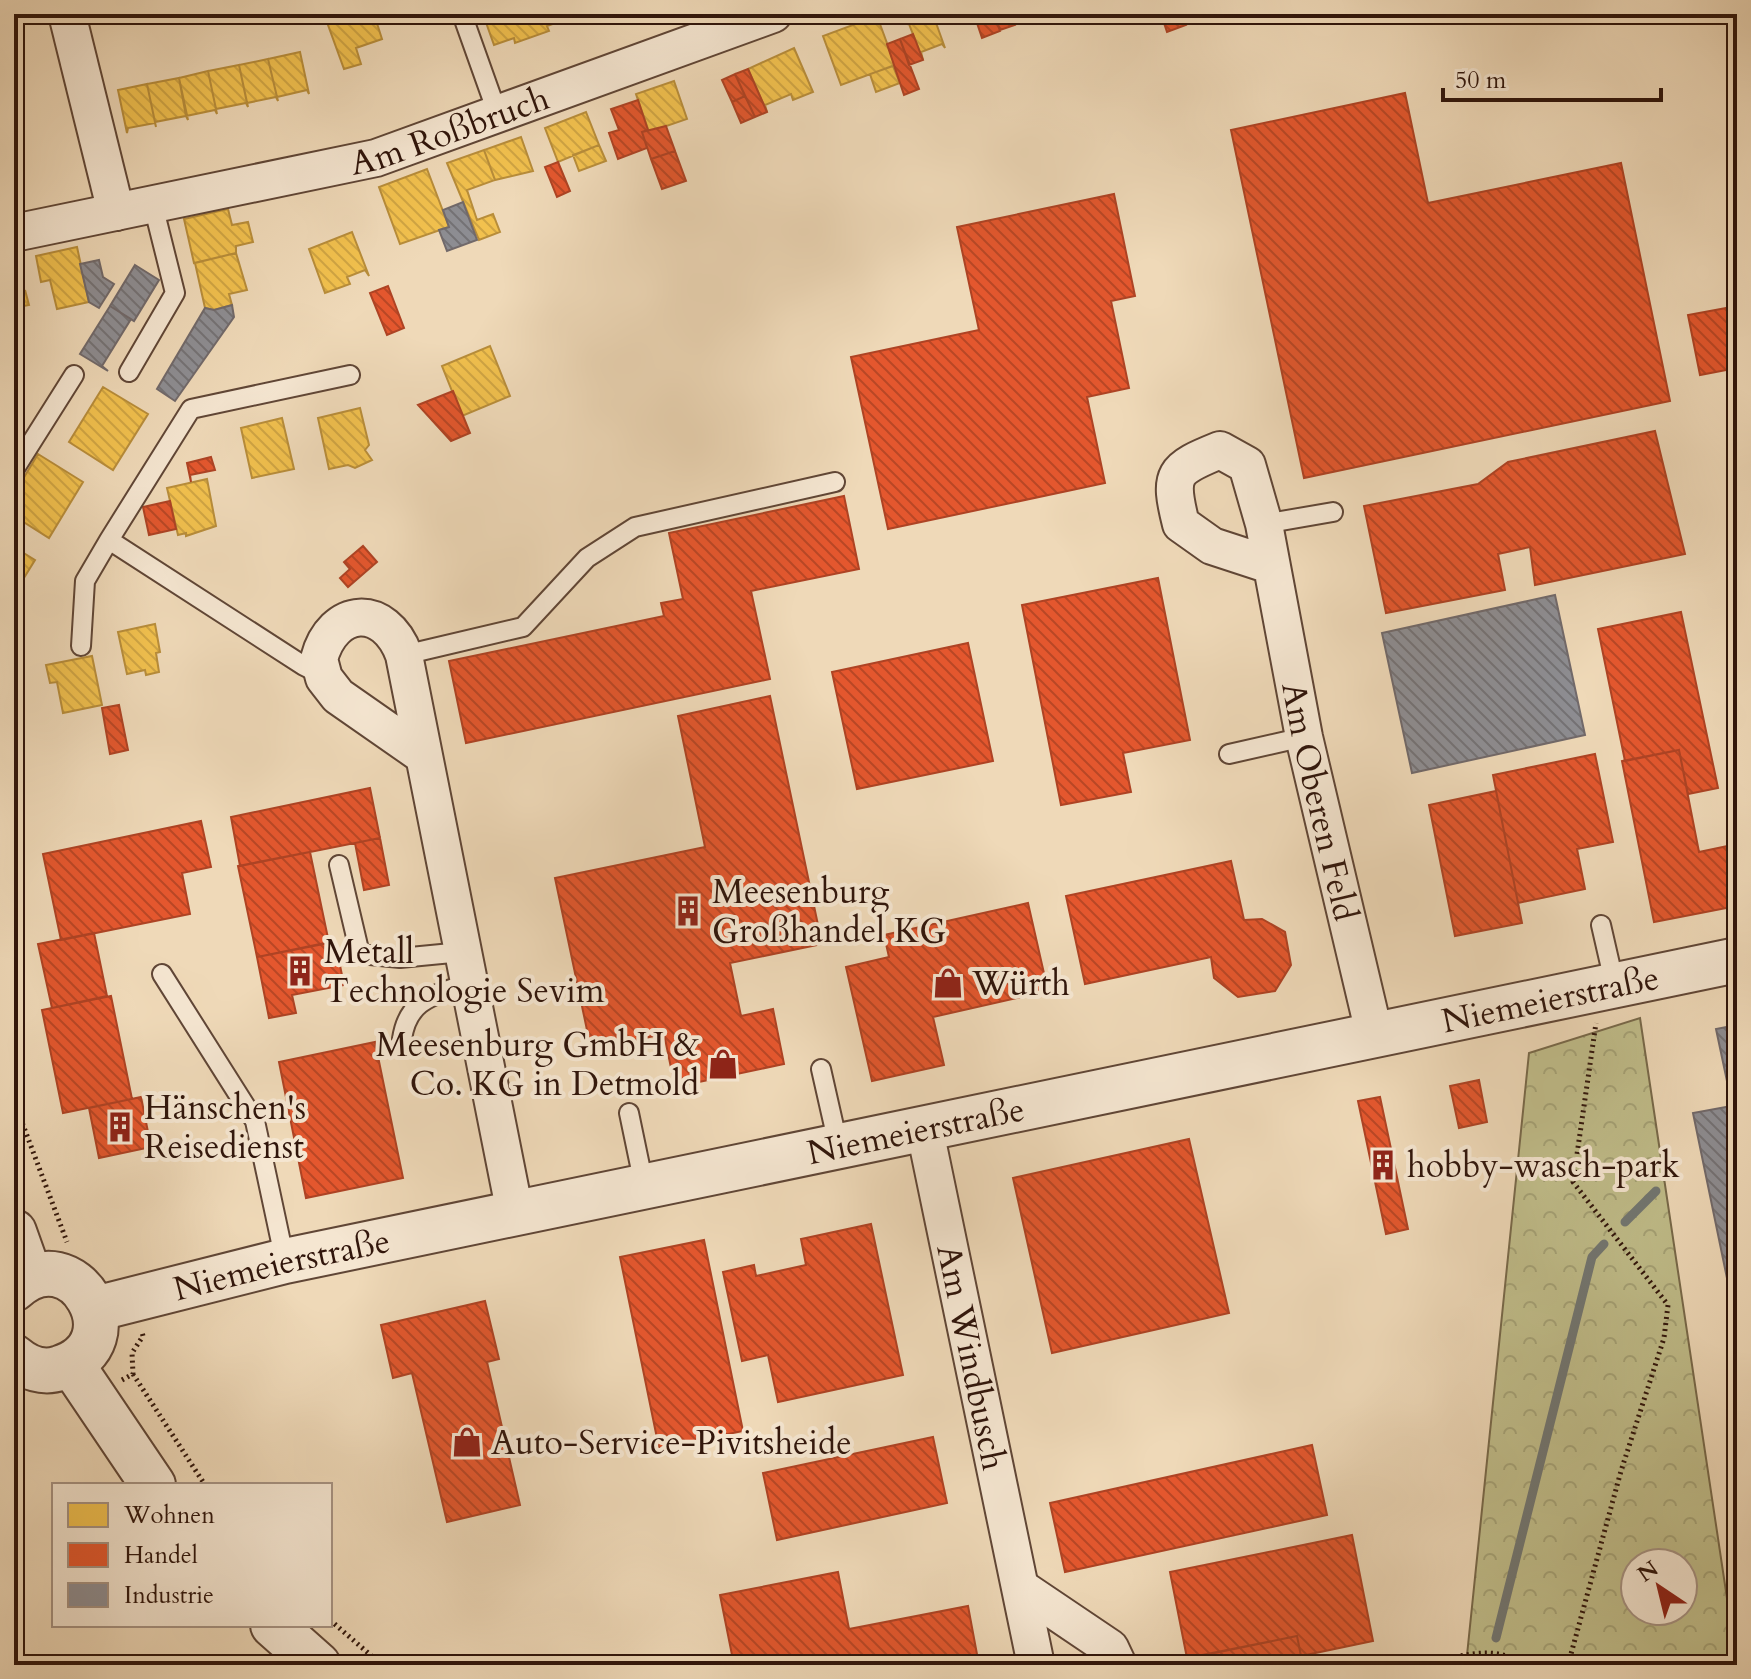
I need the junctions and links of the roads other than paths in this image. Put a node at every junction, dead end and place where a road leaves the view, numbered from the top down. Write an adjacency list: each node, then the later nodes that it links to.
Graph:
1 (67, 14): 6 (street)
2 (462, 14): 4 (lane)
3 (773, 14): 4 (street, Am Roßbruch)
4 (498, 115): 5 (street, Am Roßbruch)
5 (153, 205): 6 (street, Am Roßbruch); 8 (lane)
6 (116, 212): 7 (street, Am Roßbruch)
7 (14, 233)
8 (129, 372)
9 (74, 375): 11 (lane)
10 (350, 375): 15 (lane)
11 (14, 470)
12 (835, 482): 18 (lane)
13 (1333, 512): 14 (lane)
14 (1264, 524): 16 (street, Am Oberen Feld); 16 (street, Am Oberen Feld)
15 (109, 540): 17 (lane); 19 (lane)
16 (1270, 565): 20 (street, Am Oberen Feld)
17 (81, 646)
18 (404, 655): 19 (street); 22 (street)
19 (320, 668): 22 (street)
20 (1304, 737): 21 (lane); 29 (street, Am Oberen Feld)
21 (1229, 754)
22 (424, 756): 26 (street)
23 (339, 865): 26 (lane)
24 (1601, 925): 28 (lane)
25 (1737, 960): 28 (street, Niemeierstraße)
26 (465, 968): 30 (lane); 36 (street)
27 (162, 974): 38 (lane)
28 (1602, 988): 29 (street, Niemeierstraße)
29 (1375, 1037): 33 (street, Niemeierstraße)
30 (402, 1039)
31 (821, 1069): 34 (lane)
32 (629, 1113): 35 (lane)
33 (924, 1126): 34 (street, Niemeierstraße); 44 (street, Am Windbusch)
34 (838, 1144): 35 (street, Niemeierstraße)
35 (644, 1185): 36 (street, Niemeierstraße)
36 (515, 1213): 38 (street, Niemeierstraße)
37 (14, 1232): 39 (street)
38 (285, 1261): 40 (street, Niemeierstraße)
39 (22, 1283): 40 (street)
40 (95, 1309): 42 (street)
41 (14, 1357): 42 (street)
42 (72, 1365): 43 (street)
43 (152, 1483)
44 (1021, 1588): 47 (street, Am Windbusch); 48 (street)
45 (275, 1627): 46 (street)
46 (318, 1665)
47 (1036, 1665)
48 (1118, 1665)

